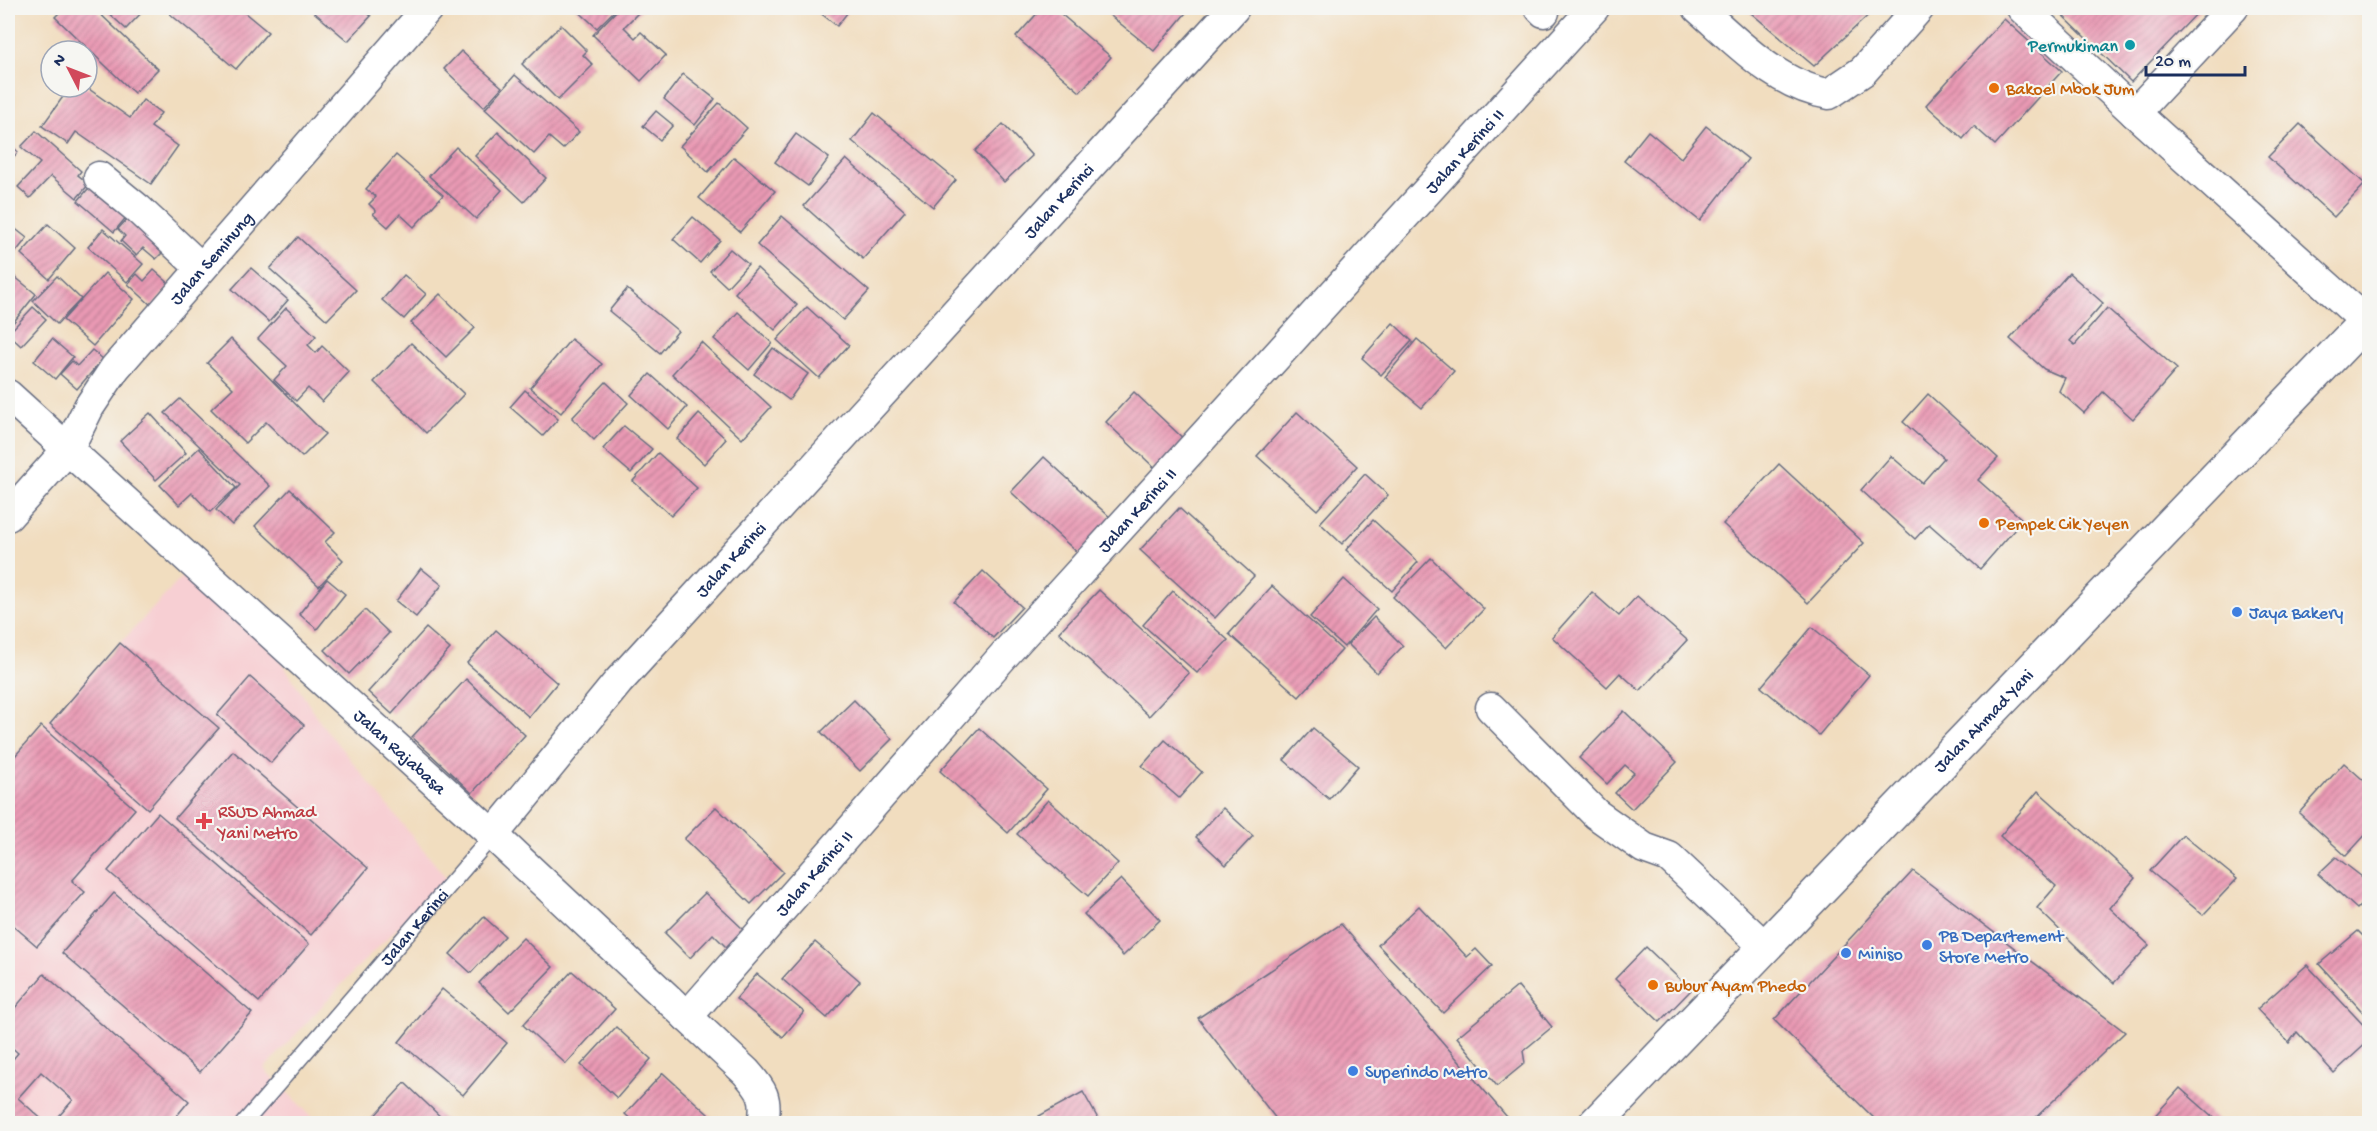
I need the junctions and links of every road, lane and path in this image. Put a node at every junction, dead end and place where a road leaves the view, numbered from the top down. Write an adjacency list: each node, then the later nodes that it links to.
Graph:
1 (428, 8): 10 (street, Jalan Seminung)
2 (1234, 8): 16 (street, Jalan Kerinci)
3 (1594, 8): 18 (street, Jalan Kerinci II)
4 (1698, 8): 5 (street)
5 (1919, 8)
6 (2022, 8): 8 (street)
7 (2233, 8): 8 (street)
8 (2134, 113): 11 (street)
9 (99, 177): 10 (street)
10 (201, 268): 13 (street, Jalan Seminung)
11 (2368, 321): 17 (main road, Jalan Ahmad Yani)
12 (8, 395): 13 (street, Jalan Rajabasa)
13 (68, 448): 14 (street, Jalan Seminung); 16 (street, Jalan Rajabasa)
14 (8, 516)
15 (1491, 708): 17 (street)
16 (493, 834): 18 (street, Jalan Rajabasa); 19 (lane, Jalan Kerinci)
17 (1764, 946): 21 (main road, Jalan Ahmad Yani)
18 (687, 1017): 20 (street, Jalan Rajabasa)
19 (243, 1124)
20 (763, 1124)
21 (1595, 1124)

